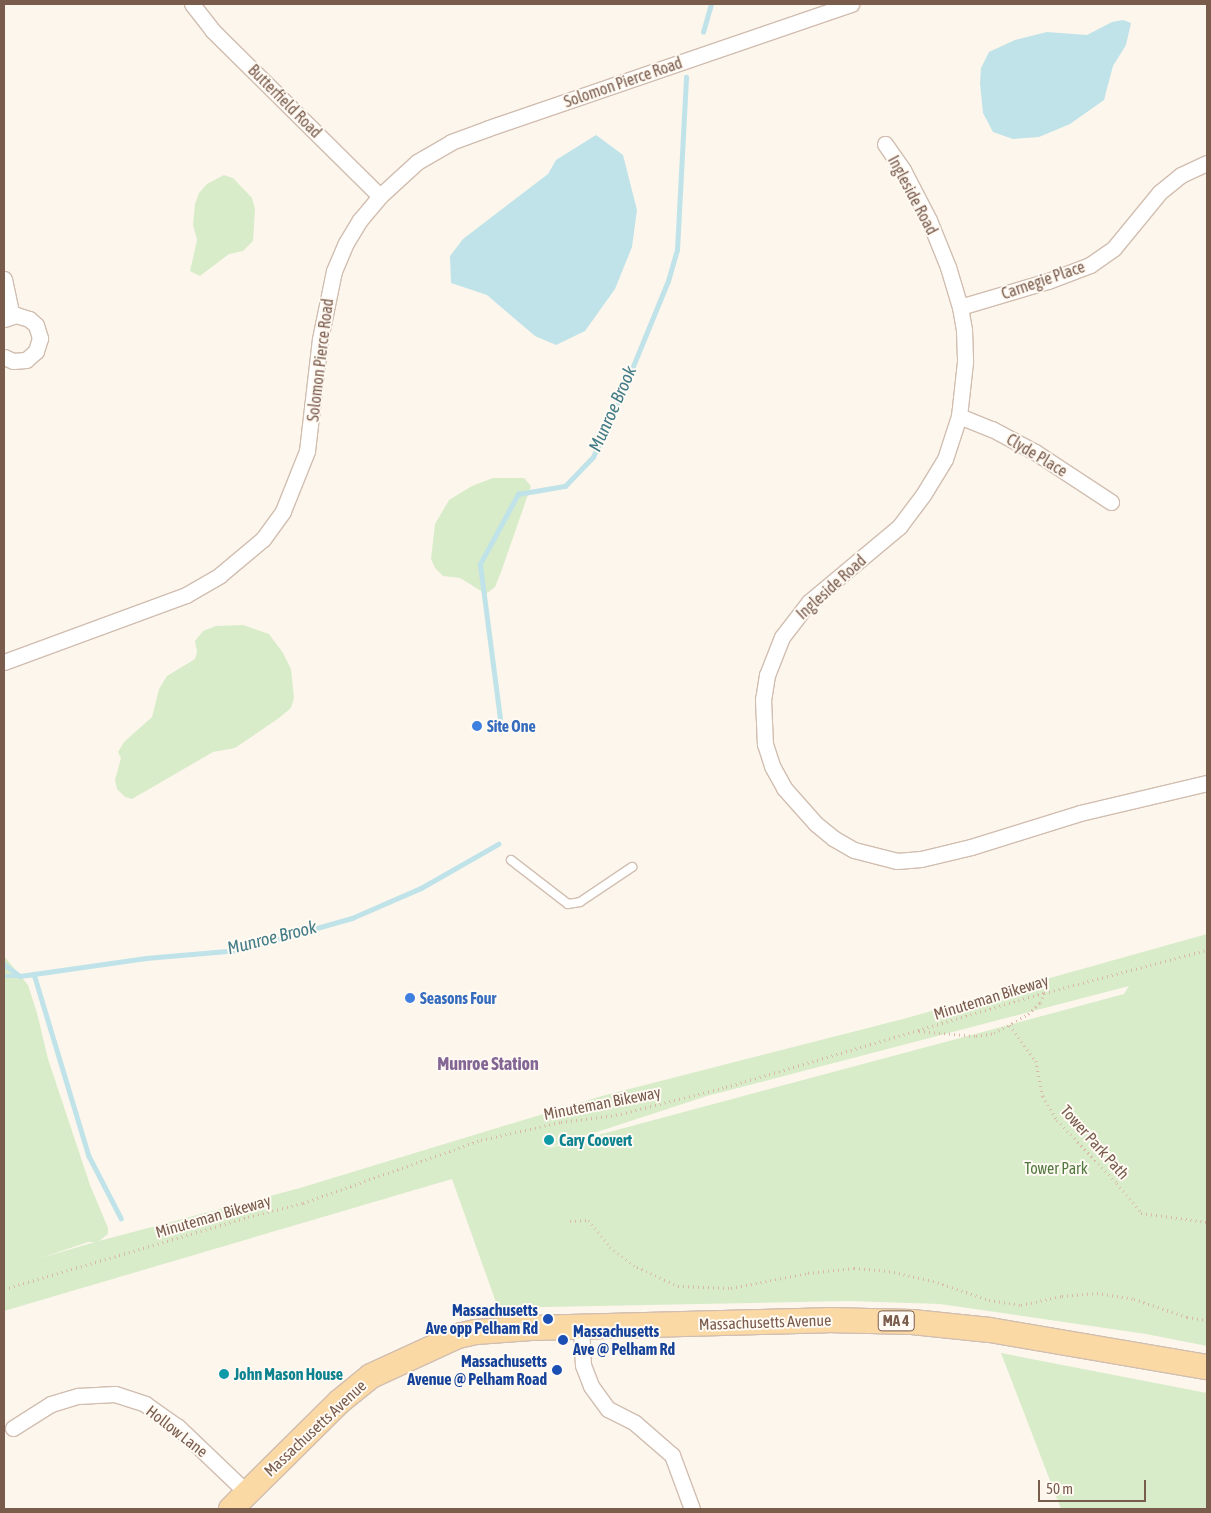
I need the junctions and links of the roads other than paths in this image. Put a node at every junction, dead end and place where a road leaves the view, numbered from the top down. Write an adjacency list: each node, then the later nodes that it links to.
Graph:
1 (192, 4): 5 (street, Butterfield Road)
2 (851, 4): 5 (street, Solomon Pierce Road)
3 (885, 144): 7 (street, Ingleside Road)
4 (1207, 163): 7 (street, Carnegie Place)
5 (380, 196): 12 (street, Solomon Pierce Road)
6 (4, 279): 8 (street)
7 (960, 307): 10 (street, Ingleside Road)
8 (8, 318): 9 (street)
9 (4, 357)
10 (959, 416): 11 (street, Clyde Place); 13 (street, Ingleside Road)
11 (1111, 502)
12 (4, 662)
13 (1207, 783)
14 (512, 860): 15 (lane)
15 (632, 867)
16 (581, 1326): 17 (main road, Massachusetts Avenue / MA 4); 19 (main road, Massachusetts Avenue / MA 4); 20 (street)
17 (1207, 1367)
18 (13, 1428): 19 (street, Hollow Lane)
19 (239, 1501)
20 (692, 1509)

